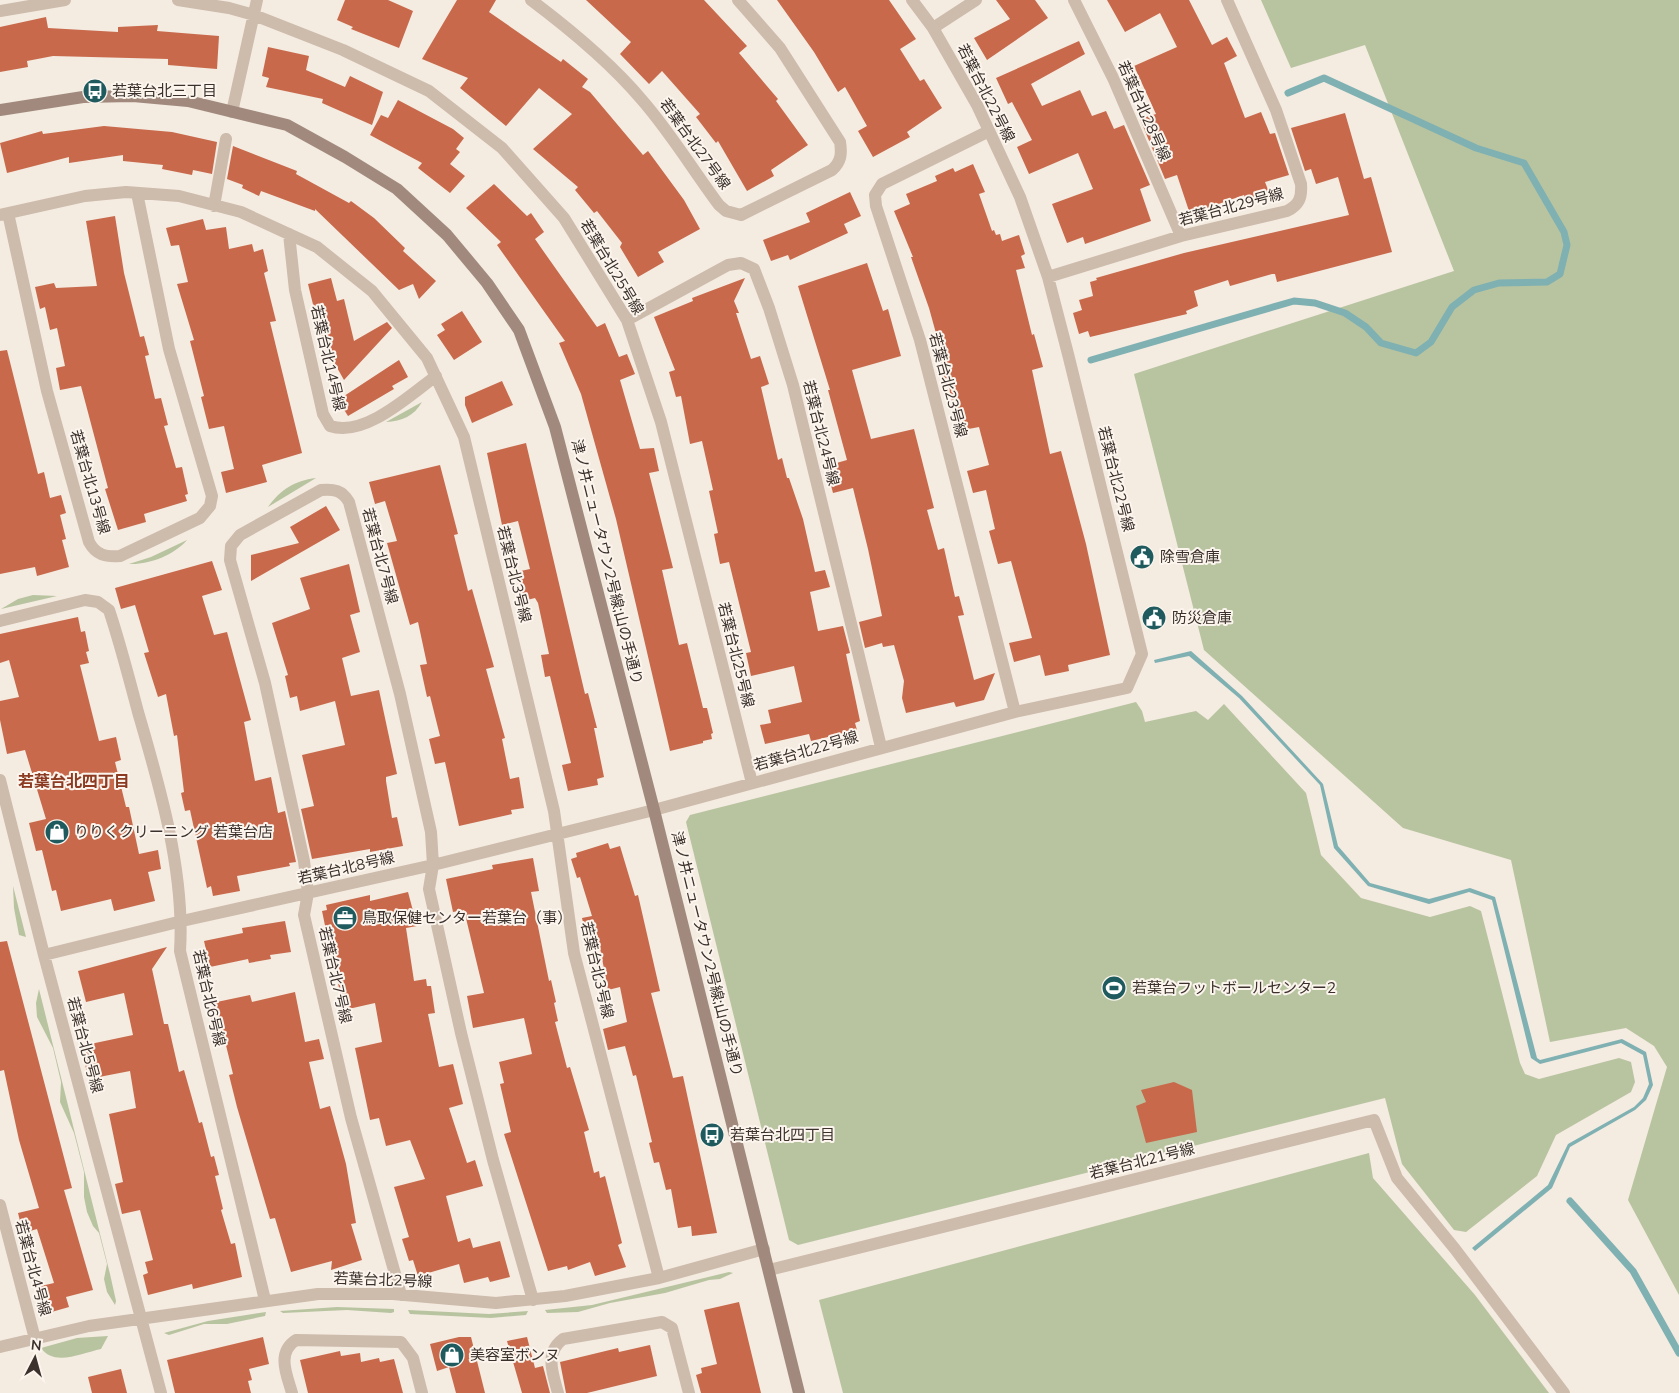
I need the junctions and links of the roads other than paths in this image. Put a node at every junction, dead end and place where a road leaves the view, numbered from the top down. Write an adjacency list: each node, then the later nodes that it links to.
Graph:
1 (65, 0): 10 (street)
2 (178, 0): 11 (street, 若葉台北25号線)
3 (257, 0): 11 (street)
4 (531, 0): 5 (street, 若葉台北27号線)
5 (738, 0)
6 (912, 0): 12 (street, 若葉台北22号線)
7 (976, 0): 12 (street)
8 (1074, 0): 21 (street, 若葉台北28号線)
9 (1227, 0): 21 (street, 若葉台北29号線)
10 (0, 11)
11 (254, 15): 14 (street); 23 (street, 若葉台北25号線)
12 (933, 28): 15 (street, 若葉台北22号線)
13 (0, 110): 14 (street, 津ノ井ニュータウン2号線;山の手通り)
14 (232, 112): 30 (street, 津ノ井ニュータウン2号線;山の手通り)
15 (989, 131): 22 (street, 若葉台北22号線); 26 (street, 若葉台北23号線)
16 (226, 139): 18 (street)
17 (137, 193): 18 (street, 若葉台北3号線); 19 (street, 若葉台北3号線); 19 (street, 若葉台北13号線)
18 (214, 206): 20 (street, 若葉台北3号線)
19 (4, 214)
20 (289, 234): 24 (street, 若葉台北3号線); 24 (street, 若葉台北14号線)
21 (1180, 236): 22 (street, 若葉台北29号線)
22 (1048, 277): 26 (street, 若葉台北22号線)
23 (627, 320): 27 (street, 若葉台北24号線); 29 (street, 若葉台北25号線)
24 (436, 376): 32 (street, 若葉台北3号線)
25 (0, 621): 35 (street, 若葉台北6号線)
26 (1015, 712): 27 (street, 若葉台北22号線)
27 (881, 747): 29 (street, 若葉台北22号線)
28 (0, 780): 31 (street, 若葉台北5号線)
29 (752, 783): 30 (street, 若葉台北22号線)
30 (654, 810): 32 (street, 若葉台北8号線); 38 (street, 津ノ井ニュータウン2号線;山の手通り)
31 (6, 828): 36 (street, 若葉台北5号線)
32 (556, 834): 33 (street, 若葉台北8号線); 40 (street, 若葉台北3号線)
33 (433, 865): 34 (street, 若葉台北8号線); 34 (street, 若葉台北7号線); 43 (street, 若葉台北7号線)
34 (308, 893): 35 (street, 若葉台北8号線); 41 (street, 若葉台北7号線)
35 (182, 921): 36 (street, 若葉台北8号線); 42 (street, 若葉台北6号線)
36 (44, 955): 44 (street, 若葉台北5号線)
37 (0, 1205): 45 (street, 若葉台北4号線)
38 (764, 1249): 39 (street, 津ノ井ニュータウン2号線;山の手通り); 40 (street, 若葉台北2号線)
39 (768, 1270): 52 (street, 津ノ井ニュータウン2号線;山の手通り); 53 (street, 若葉台北21号線)
40 (659, 1278): 43 (street, 若葉台北2号線)
41 (401, 1295): 42 (street, 若葉台北2号線); 43 (street, 若葉台北2号線)
42 (265, 1300): 44 (street, 若葉台北2号線)
43 (533, 1300)
44 (140, 1319): 45 (street, 若葉台北2号線); 47 (street, 若葉台北5号線)
45 (35, 1339): 46 (street, 若葉台北2号線)
46 (0, 1347)
47 (161, 1393)
48 (292, 1393): 49 (street)
49 (422, 1393)
50 (558, 1393): 51 (street)
51 (689, 1393)
52 (799, 1393)
53 (1564, 1393)

